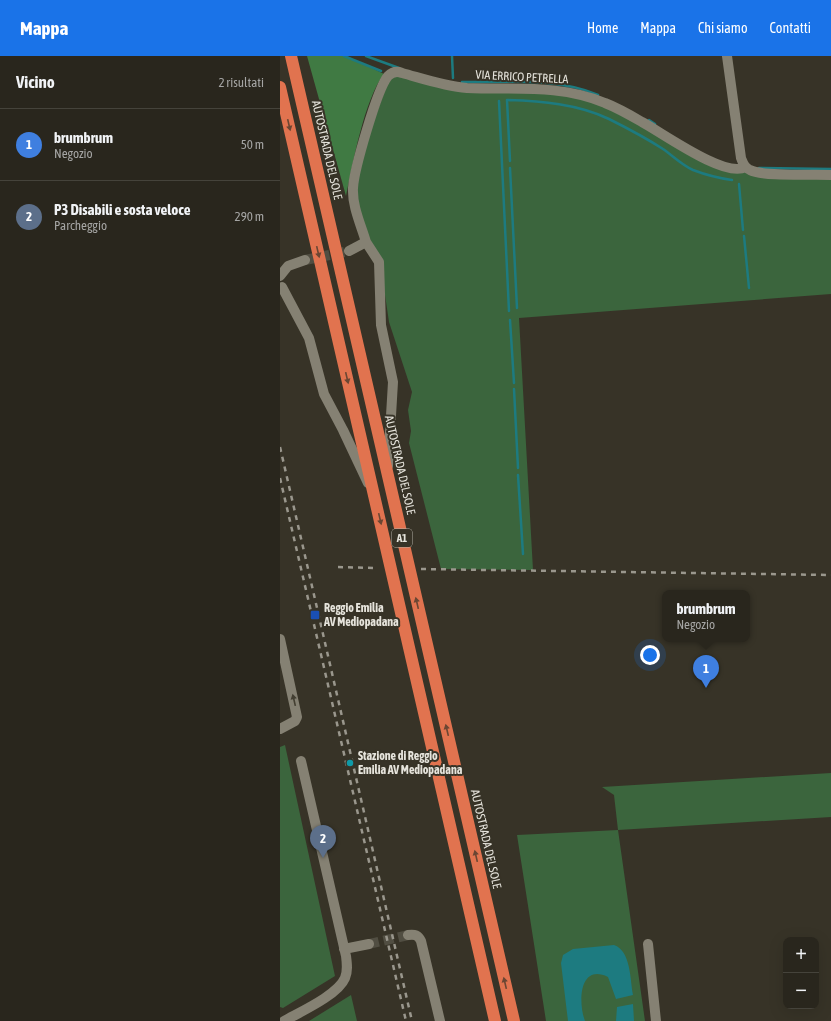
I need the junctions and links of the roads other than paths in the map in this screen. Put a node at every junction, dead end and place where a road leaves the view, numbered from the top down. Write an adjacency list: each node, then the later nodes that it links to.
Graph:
1 (291, 56): 11 (highway, AUTOSTRADA DEL SOLE / A1)
2 (726, 56): 4 (street)
3 (280, 87): 12 (highway, A1, one-way to 12)
4 (745, 168): 5 (street, VIA ERRICO PETRELLA); 6 (street, VIA ERRICO PETRELLA)
5 (831, 175)
6 (366, 242): 7 (street); 11 (street)
7 (349, 251)
8 (305, 260): 9 (street)
9 (280, 276)
10 (281, 286): 12 (street)
11 (387, 473): 23 (highway, AUTOSTRADA DEL SOLE / A1, one-way to 11)
12 (375, 498): 22 (highway, A1, one-way to 22)
13 (280, 639): 14 (street, one-way to 13)
14 (280, 729)
15 (301, 761): 19 (street)
16 (408, 935): 21 (street)
17 (369, 944): 19 (street)
18 (648, 944): 24 (street)
19 (344, 949): 20 (street)
20 (284, 1021)
21 (440, 1021)
22 (495, 1021)
23 (514, 1021)
24 (656, 1021)

